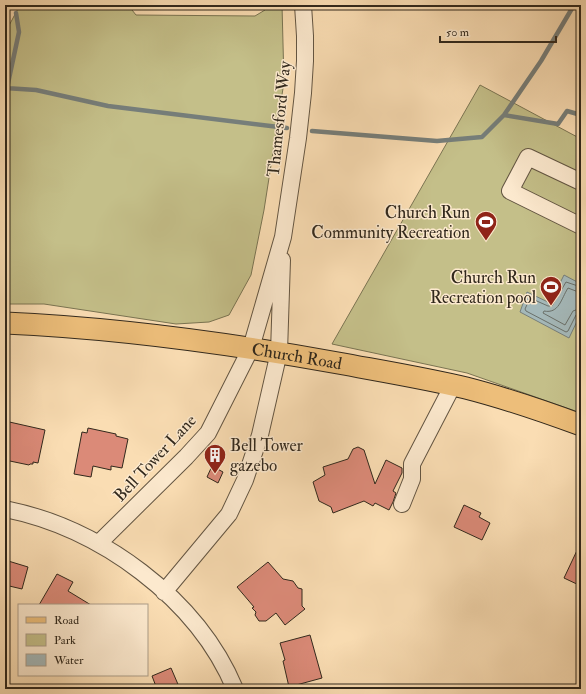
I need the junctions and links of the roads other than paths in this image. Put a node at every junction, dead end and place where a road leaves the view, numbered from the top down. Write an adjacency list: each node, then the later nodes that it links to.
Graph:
1 (303, 5): 4 (street, Thamesford Way)
2 (581, 182): 3 (street)
3 (581, 226)
4 (283, 237): 6 (street, Thamesford Way); 7 (street, Thamesford Way)
5 (5, 323): 6 (main road, Church Road)
6 (251, 348): 7 (main road, Church Road); 12 (street, Bell Tower Lane)
7 (279, 352): 8 (main road, Church Road); 13 (street)
8 (453, 385): 9 (main road, Church Road); 10 (street)
9 (581, 425)
10 (402, 504)
11 (5, 509): 12 (street)
12 (99, 543): 13 (street)
13 (164, 592): 14 (street)
14 (235, 689)

